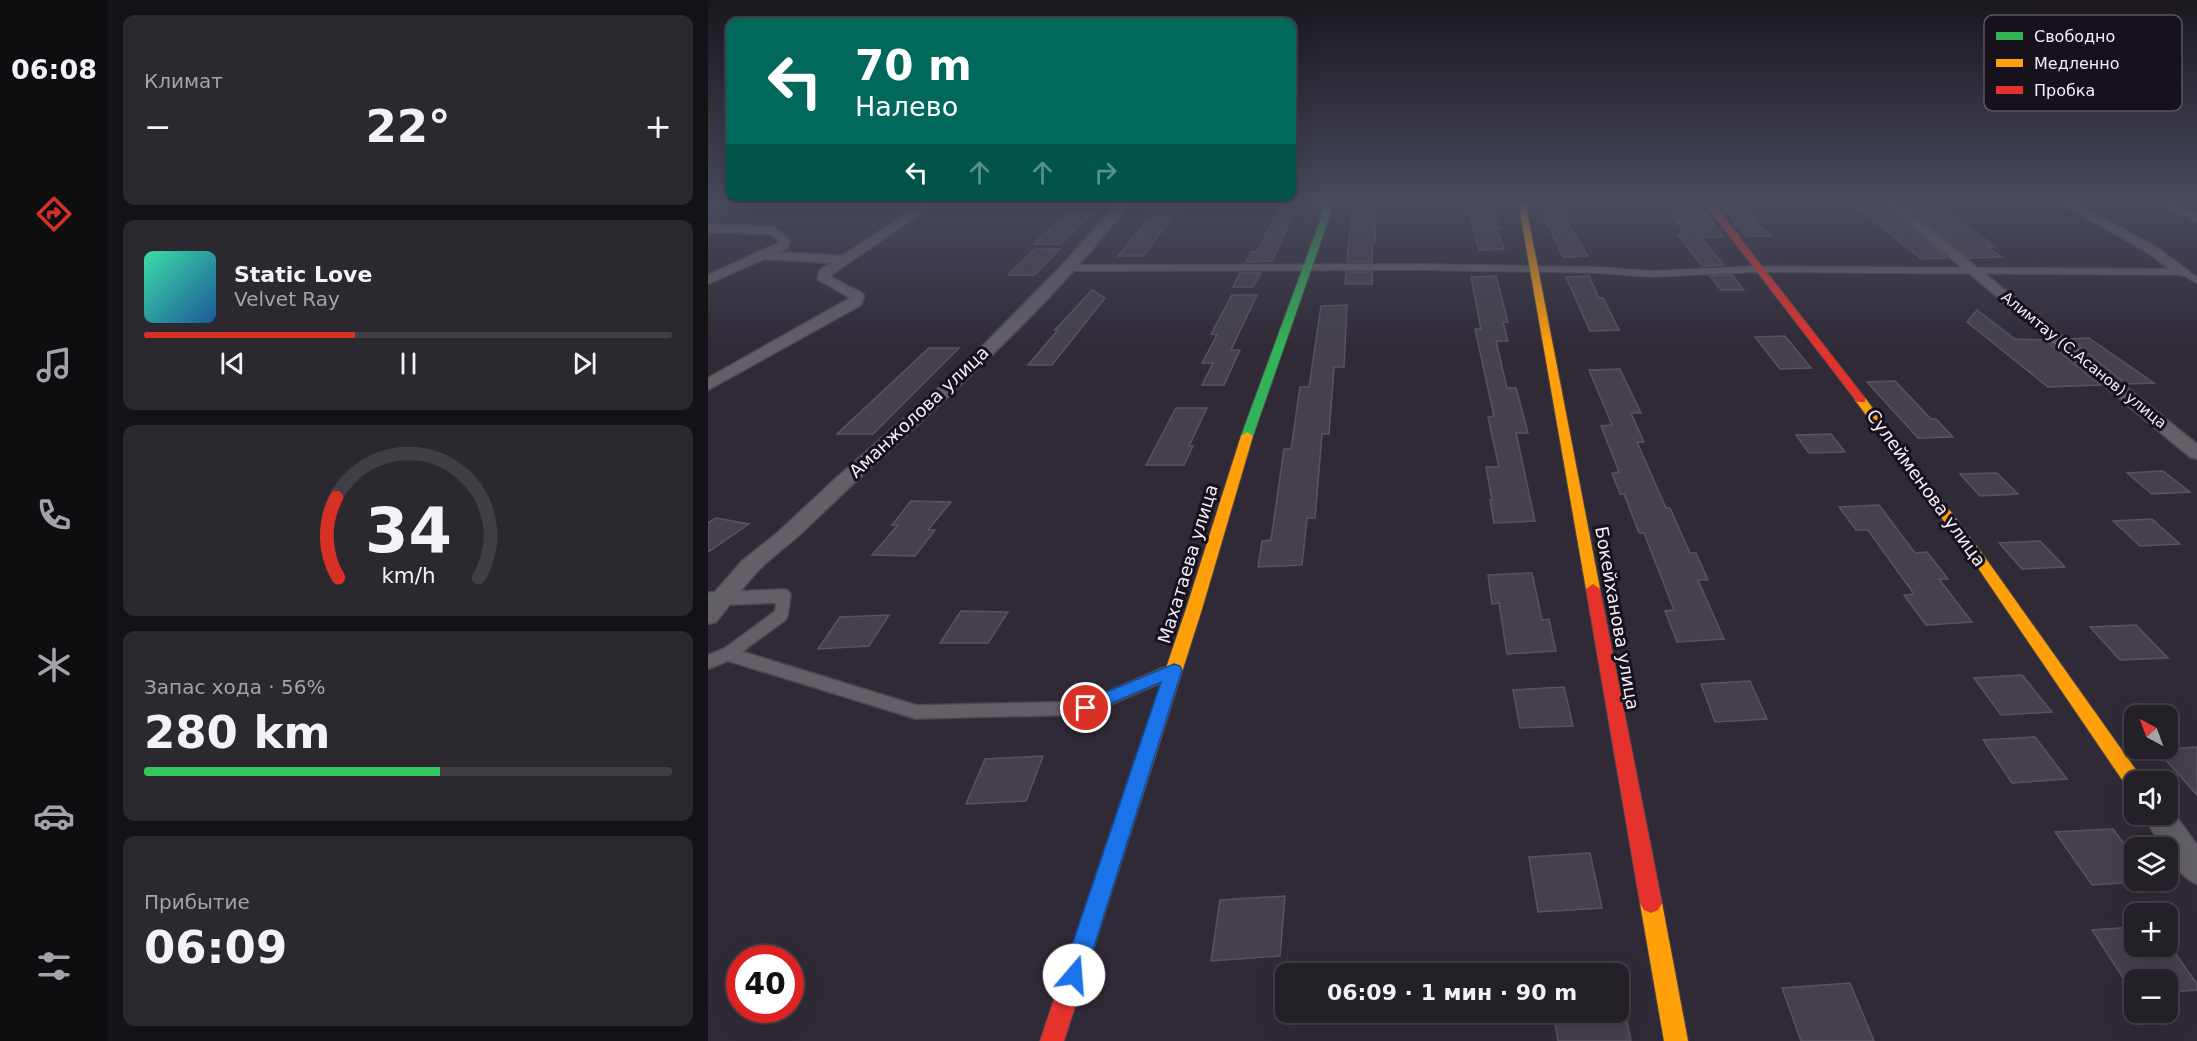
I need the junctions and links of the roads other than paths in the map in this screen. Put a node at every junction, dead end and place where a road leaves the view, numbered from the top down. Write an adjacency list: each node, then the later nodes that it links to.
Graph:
1 (774, 250): 9 (street)
2 (860, 250): 10 (street)
3 (1083, 250): 12 (street, Аманжолова улица)
4 (1313, 250): 11 (street, Махатаева улица)
5 (1531, 250): 14 (street, Бокейханова улица)
6 (1743, 250): 13 (street, Сулейменова улица)
7 (1948, 250): 15 (street, Алимтау (С.Асанов) улица)
8 (2151, 250): 16 (street)
9 (763, 255): 10 (street); 17 (street)
10 (844, 260): 19 (street)
11 (1307, 267): 12 (lane); 14 (lane); 25 (street, Махатаева улица)
12 (1067, 268): 21 (street, Аманжолова улица)
13 (1758, 269): 14 (lane); 15 (lane); 26 (street, Сулейменова улица)
14 (1535, 270): 30 (street, Бокейханова улица)
15 (1975, 271): 16 (lane); 20 (street, Алимтау (С.Асанов) улица)
16 (2183, 272): 18 (lane)
17 (708, 280)
18 (2197, 280)
19 (708, 385)
20 (2197, 453)
21 (715, 599): 22 (street, Аманжолова улица); 23 (lane)
22 (708, 616)
23 (728, 654): 24 (lane); 25 (lane)
24 (708, 662)
25 (1174, 670): 29 (street, Махатаева улица)
26 (2126, 771)
27 (2165, 825): 28 (street)
28 (2197, 870)
29 (1052, 1041)
30 (1676, 1041)

